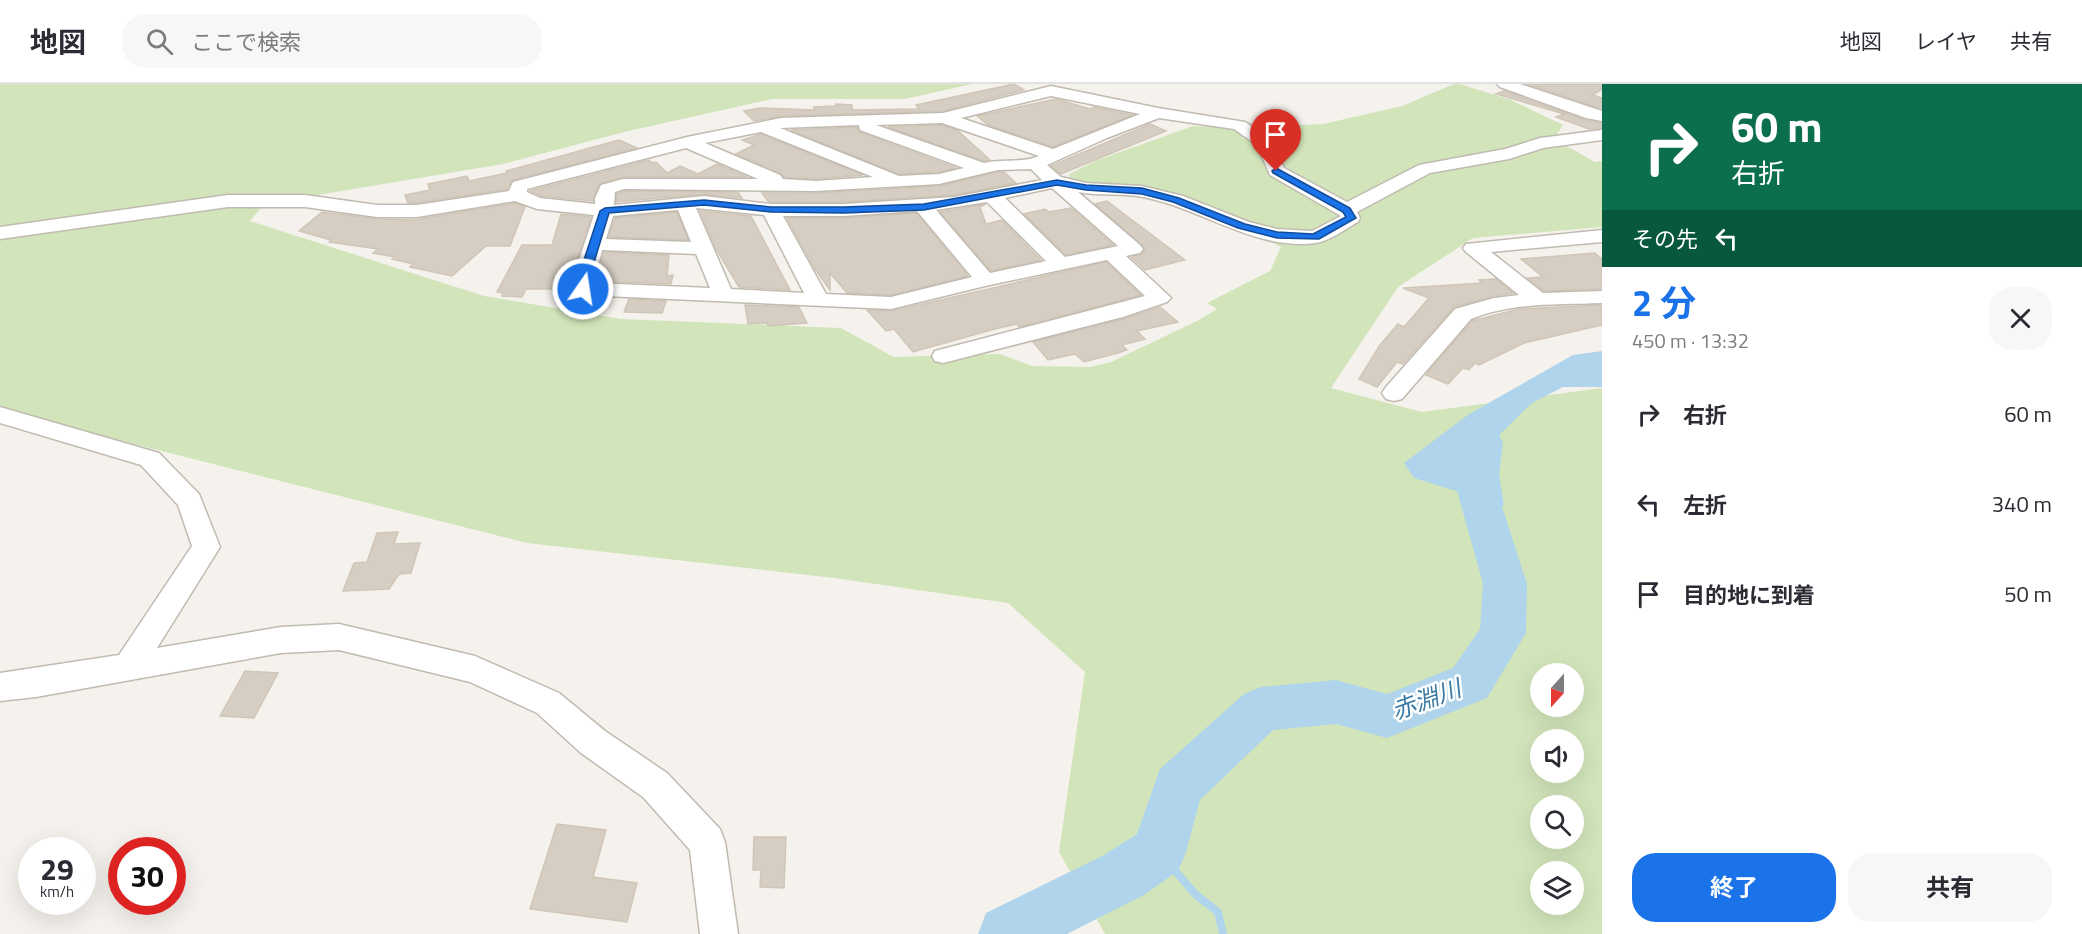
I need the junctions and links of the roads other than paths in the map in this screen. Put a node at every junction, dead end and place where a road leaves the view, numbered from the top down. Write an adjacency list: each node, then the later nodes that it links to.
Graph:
1 (1505, 84): 3 (street)
2 (1564, 84): 3 (street)
3 (1546, 99): 5 (street)
4 (1158, 113): 6 (street); 11 (street); 22 (street)
5 (1597, 116): 9 (street)
6 (944, 118): 7 (street); 11 (street)
7 (852, 122): 8 (street); 13 (street)
8 (763, 127): 10 (street); 14 (street)
9 (1597, 135): 22 (street)
10 (687, 142): 16 (street); 17 (street)
11 (1053, 155): 12 (street)
12 (1035, 164): 13 (street); 15 (street)
13 (981, 168): 14 (street)
14 (900, 182): 16 (street)
15 (1057, 182): 18 (street); 22 (street); 28 (street)
16 (786, 184): 23 (street)
17 (517, 195): 23 (street); 24 (street)
18 (992, 196): 20 (street); 29 (street)
19 (685, 204): 21 (street); 23 (street); 27 (street)
20 (924, 207): 21 (street); 30 (street)
21 (771, 210): 34 (street)
22 (1347, 210)
23 (605, 211): 26 (street)
24 (0, 233)
25 (1602, 237): 33 (street)
26 (594, 244): 27 (street); 31 (street)
27 (703, 248): 31 (street)
28 (1112, 254): 29 (street); 35 (street)
29 (1060, 264): 30 (street)
30 (985, 280): 34 (street)
31 (724, 297): 34 (street)
32 (1602, 297): 33 (street)
33 (1539, 300): 36 (street)
34 (819, 301)
35 (943, 356)
36 (1394, 393)
37 (0, 415): 38 (street)
38 (128, 667): 39 (street); 40 (street)
39 (0, 687)
40 (719, 934)

